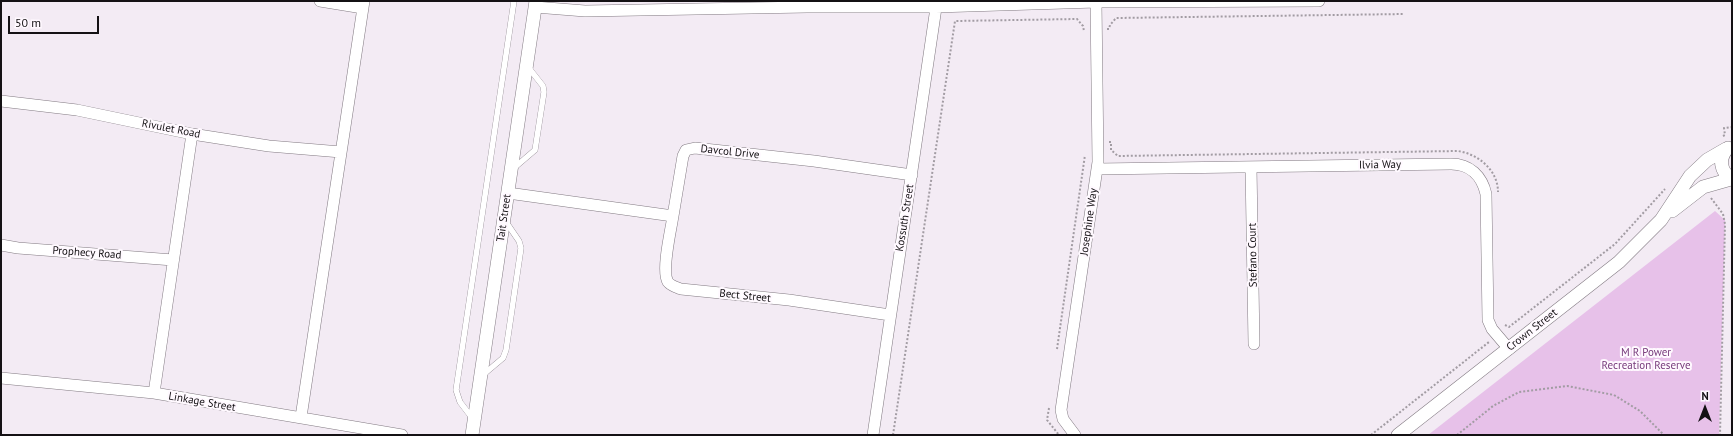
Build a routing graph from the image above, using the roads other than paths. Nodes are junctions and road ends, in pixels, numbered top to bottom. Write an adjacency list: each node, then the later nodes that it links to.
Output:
1 (320, 1): 6 (street)
2 (514, 1): 34 (lane)
3 (1301, 1): 4 (street); 5 (street)
4 (1319, 1)
5 (1096, 2): 9 (street); 17 (street, Josephine Way)
6 (363, 4): 15 (street)
7 (536, 4): 10 (street); 11 (street, Tait Street)
8 (807, 4): 9 (street); 10 (street)
9 (937, 4): 19 (street, Kossuth Street)
10 (684, 5)
11 (527, 65): 18 (street, Tait Street); 18 (lane)
12 (1, 101): 13 (street, Rivulet Road)
13 (192, 134): 15 (street, Rivulet Road); 26 (street)
14 (1728, 144): 20 (street); 24 (street, Crown Street)
15 (341, 152): 33 (street)
16 (1251, 166): 17 (street, Ilvia Way); 28 (street, Stefano Court); 29 (street, Ilvia Way)
17 (1097, 169): 38 (street, Josephine Way)
18 (511, 172): 21 (street, Tait Street)
19 (912, 175): 22 (street, Davcol Drive); 27 (street, Kossuth Street)
20 (1732, 179): 24 (street, Crown Street)
21 (508, 193): 22 (street); 23 (street, Tait Street)
22 (673, 216): 27 (street, Bect Street)
23 (504, 218): 30 (street, Tait Street); 30 (lane)
24 (1661, 220): 29 (street, Crown Street)
25 (1, 245): 26 (street, Prophecy Road)
26 (173, 260): 32 (street)
27 (890, 315): 37 (street, Kossuth Street)
28 (1254, 344)
29 (1509, 349): 39 (street, Crown Street)
30 (481, 377): 34 (street, Tait Street)
31 (1, 378): 32 (street, Linkage Street)
32 (154, 393): 33 (street, Linkage Street)
33 (301, 417): 35 (street, Linkage Street)
34 (474, 421): 36 (street, Tait Street)
35 (402, 435)
36 (472, 435)
37 (873, 435)
38 (1075, 435)
39 (1398, 435)

